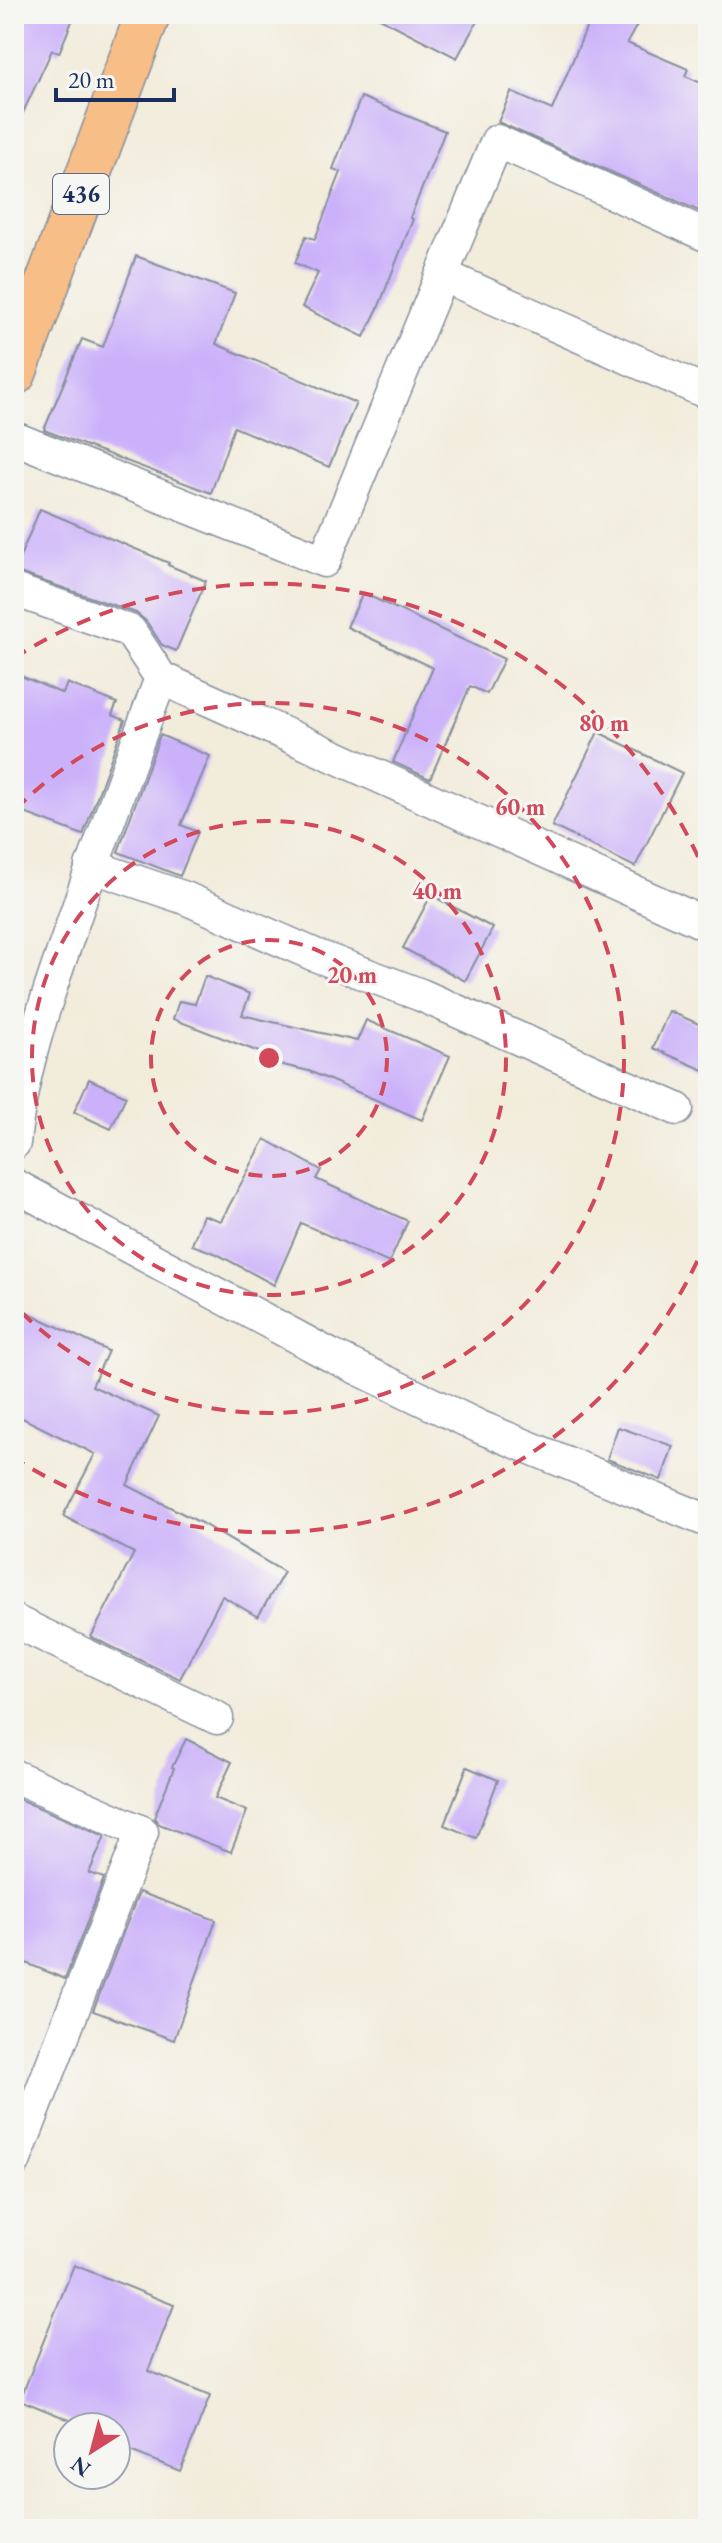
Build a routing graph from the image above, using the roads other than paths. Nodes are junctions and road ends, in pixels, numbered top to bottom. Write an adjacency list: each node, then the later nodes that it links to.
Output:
1 (148, 14): 4 (main road, 436)
2 (708, 236): 3 (street)
3 (442, 275): 6 (street); 7 (street)
4 (22, 328): 5 (main road, 436)
5 (14, 373)
6 (708, 393)
7 (14, 438)
8 (14, 590): 9 (street)
9 (161, 678): 10 (street); 11 (street)
10 (91, 866): 12 (street); 13 (street)
11 (708, 925)
12 (677, 1109)
13 (15, 1126)
14 (14, 1185): 15 (street)
15 (708, 1521)
16 (14, 1621): 17 (street)
17 (217, 1718)
18 (14, 1776): 19 (street)
19 (14, 2162)

